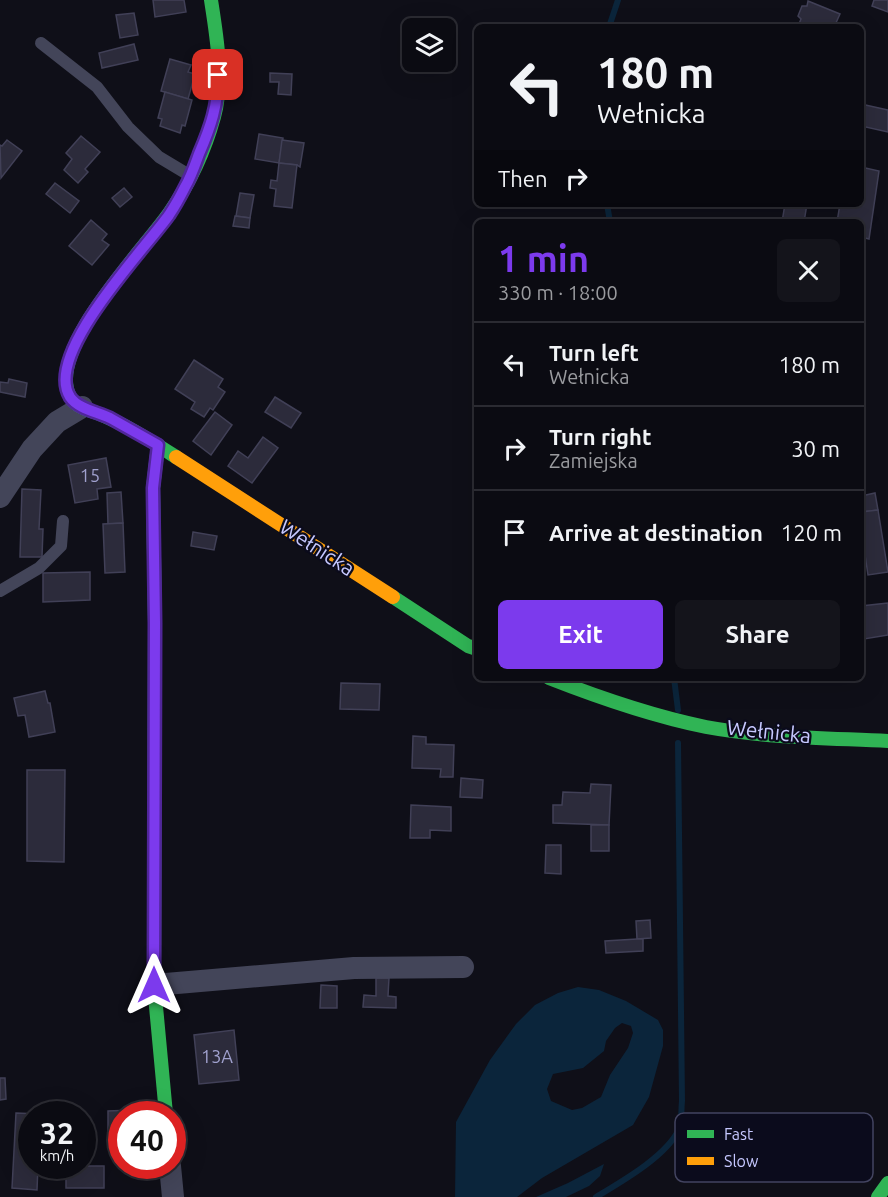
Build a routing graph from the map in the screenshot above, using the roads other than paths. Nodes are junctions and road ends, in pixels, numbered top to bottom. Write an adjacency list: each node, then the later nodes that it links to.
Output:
1 (211, 0): 3 (street)
2 (41, 43): 3 (lane)
3 (190, 176): 4 (street)
4 (82, 406): 5 (street, Wełnicka); 6 (street)
5 (158, 445): 9 (street, Wełnicka); 13 (street)
6 (0, 497)
7 (63, 521): 8 (lane)
8 (0, 591)
9 (474, 648)
10 (557, 681): 11 (street, Wełnicka)
11 (888, 741)
12 (463, 967): 13 (street)
13 (154, 985): 14 (street)
14 (165, 1101)
15 (171, 1179): 17 (street)
16 (888, 1183): 18 (street)
17 (173, 1197)
18 (878, 1197)

